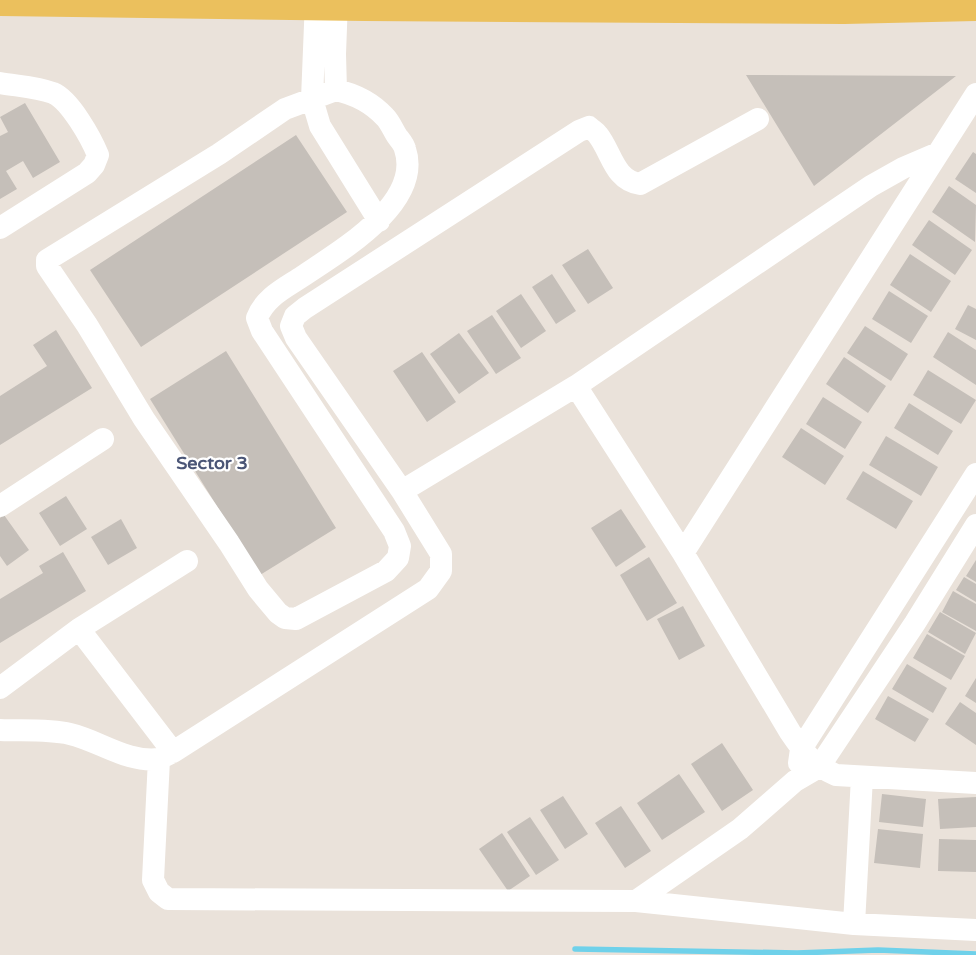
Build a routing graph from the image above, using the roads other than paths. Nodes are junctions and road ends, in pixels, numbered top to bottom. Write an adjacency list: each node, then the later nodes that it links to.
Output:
1 (0, 2): 2 (main road)
2 (327, 3): 3 (main road); 5 (street); 7 (street)
3 (976, 6)
4 (0, 83): 11 (street)
5 (336, 90): 7 (street); 10 (street)
6 (976, 94): 9 (street)
7 (312, 99): 10 (street); 10 (street)
8 (758, 119): 15 (street)
9 (938, 153): 12 (street); 18 (street)
10 (379, 221)
11 (0, 228)
12 (576, 386): 15 (street); 18 (street)
13 (103, 439): 16 (street)
14 (976, 474): 23 (street)
15 (402, 491): 24 (street)
16 (0, 506)
17 (976, 525): 25 (street)
18 (683, 553): 23 (street)
19 (187, 561): 20 (street)
20 (79, 630): 21 (street); 24 (street)
21 (0, 688)
22 (0, 730): 24 (street)
23 (802, 749): 25 (street); 27 (street)
24 (166, 755): 29 (street)
25 (819, 767): 26 (street); 27 (street)
26 (862, 777): 28 (street); 30 (street)
27 (794, 781): 29 (street)
28 (976, 783)
29 (636, 901): 30 (street)
30 (854, 924): 31 (street)
31 (976, 930)

